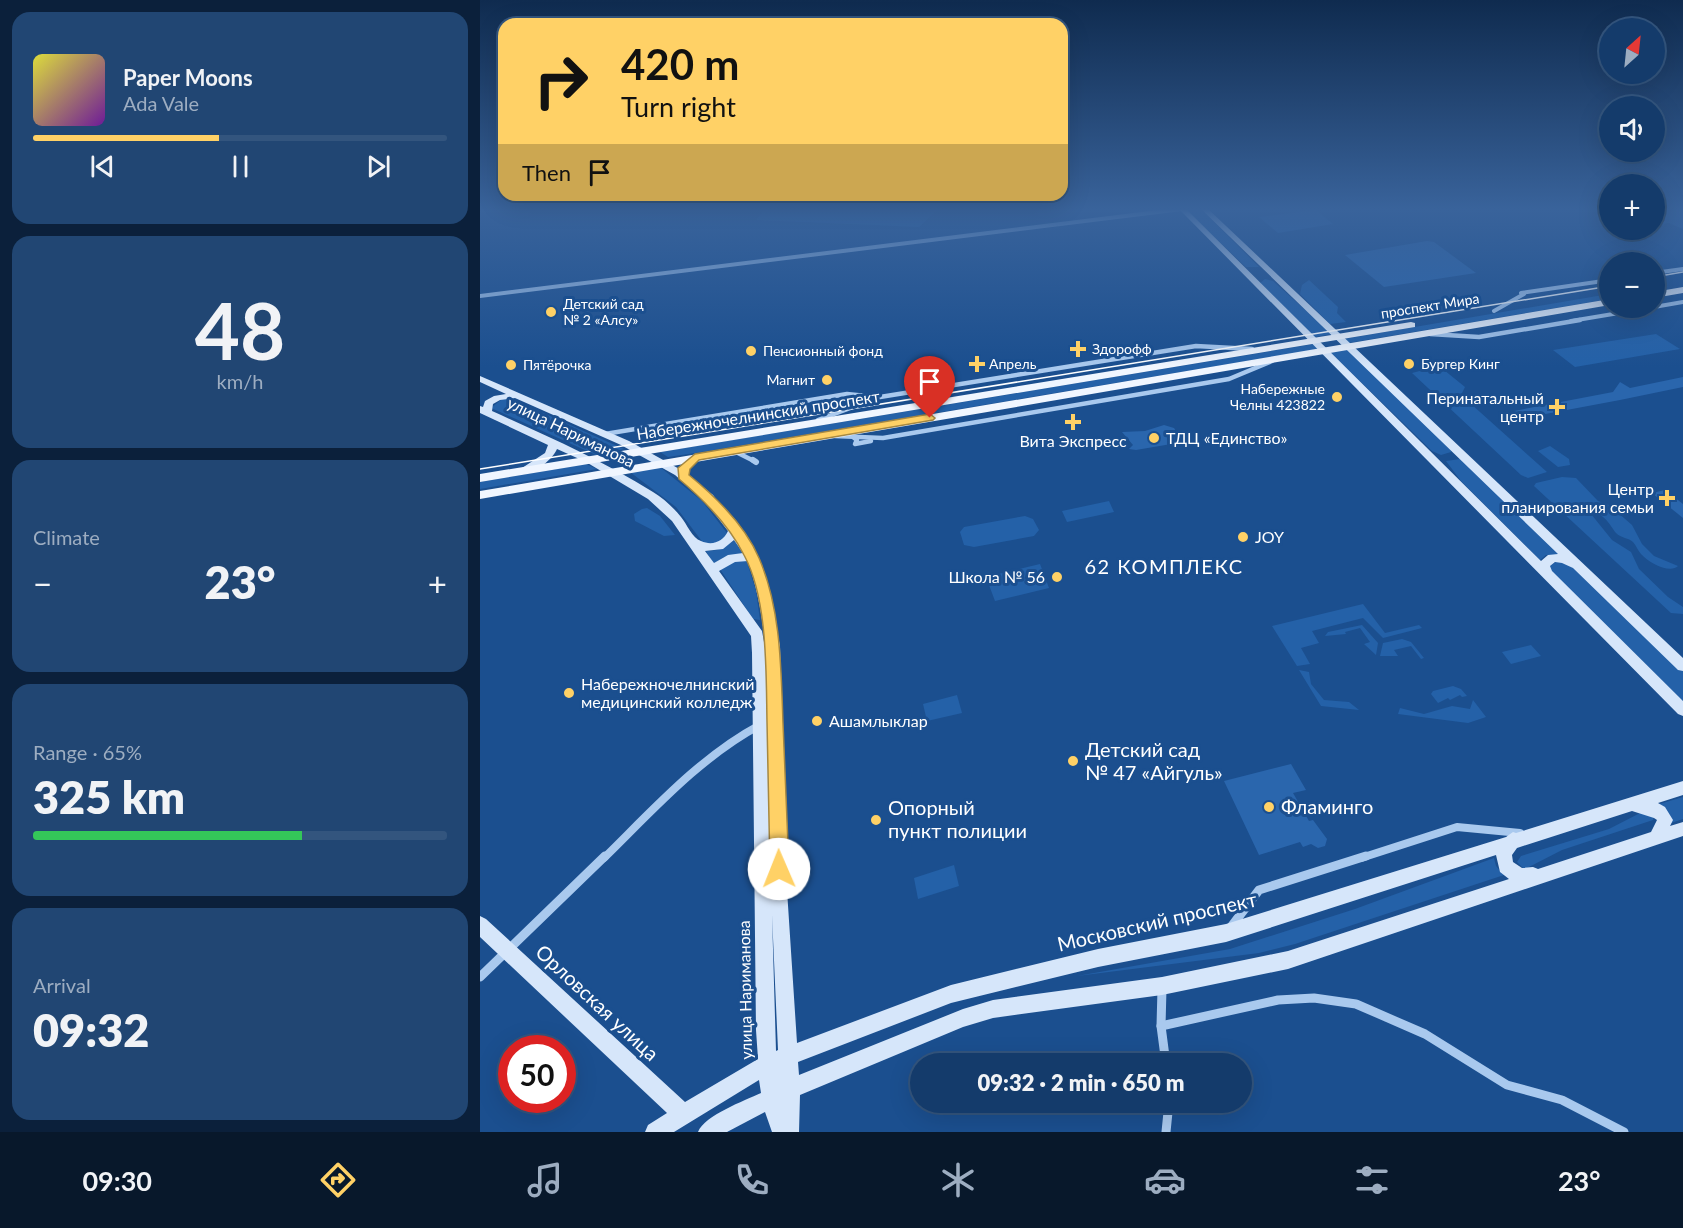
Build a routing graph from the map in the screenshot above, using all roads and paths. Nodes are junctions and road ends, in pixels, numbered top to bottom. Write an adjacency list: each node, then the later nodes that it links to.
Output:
1 (764, 261): 16 (street)
2 (1234, 261): 5 (main road)
3 (1259, 261): 4 (main road)
4 (1262, 264): 5 (main road); 12 (main road)
5 (1239, 266): 11 (main road)
6 (1683, 269): 7 (street)
7 (1665, 271)
8 (1683, 280): 10 (main road)
9 (1599, 282): 20 (street)
10 (1665, 283)
11 (1258, 285): 12 (main road); 22 (main road)
12 (1285, 287): 25 (main road)
13 (1683, 290): 14 (main road)
14 (1665, 293)
15 (1599, 294): 20 (main road, проспект Мира)
16 (480, 296)
17 (1683, 302): 19 (street)
18 (1599, 304): 23 (main road, проспект Мира)
19 (1665, 305)
20 (1494, 311): 25 (main road, проспект Мира)
21 (1599, 317): 23 (street)
22 (1303, 329): 24 (main road); 27 (main road)
23 (1421, 333): 26 (main road, проспект Мира)
24 (1314, 340): 25 (main road, Набережночелнинский проспект); 27 (main road, Набережночелнинский проспект)
25 (1331, 340): 28 (main road, проспект Мира); 30 (main road, Набережночелнинский проспект); 33 (main road)
26 (1370, 342): 28 (main road, проспект Мира); 32 (main road)
27 (1290, 344): 29 (main road, Набережночелнинский проспект)
28 (1349, 346): 32 (main road)
29 (1259, 350): 36 (street); 38 (main road, Набережночелнинский проспект)
30 (1300, 354): 31 (main road, Набережночелнинский проспект); 33 (main road)
31 (1279, 358): 40 (main road, Набережночелнинский проспект); 40 (street)
32 (1363, 359): 42 (main road)
33 (1337, 363): 43 (main road)
34 (480, 379): 35 (main road, улица Нариманова)
35 (516, 395): 37 (main road); 39 (main road, улица Нариманова)
36 (880, 397): 38 (street); 39 (street)
37 (483, 411): 41 (main road, улица Нариманова)
38 (809, 423): 44 (main road, Набережночелнинский проспект)
39 (604, 434): 44 (main road, улица Нариманова)
40 (825, 435): 45 (main road, Набережночелнинский проспект)
41 (554, 443): 47 (main road, улица Нариманова); 50 (main road)
42 (1457, 449): 43 (main road); 58 (main road)
43 (1426, 450): 60 (main road)
44 (641, 451): 47 (main road, Набережночелнинский проспект); 49 (main road, улица Нариманова)
45 (733, 451): 46 (main road, Набережночелнинский проспект); 48 (street)
46 (695, 458): 49 (main road, Набережночелнинский проспект); 52 (main road)
47 (590, 460): 50 (main road, Набережночелнинский проспект); 51 (main road, улица Нариманова)
48 (756, 462)
49 (664, 463): 51 (main road, Набережночелнинский проспект); 52 (main road, улица Нариманова)
50 (525, 470): 53 (main road, Набережночелнинский проспект)
51 (614, 472): 54 (main road, Набережночелнинский проспект); 56 (main road, улица Нариманова)
52 (683, 476): 55 (main road, улица Нариманова)
53 (480, 478)
54 (480, 495)
55 (734, 529): 56 (main road); 57 (main road, улица Нариманова)
56 (694, 543): 59 (main road, улица Нариманова)
57 (752, 556): 59 (main road); 78 (main road, улица Нариманова)
58 (1580, 567): 60 (main road); 61 (main road)
59 (711, 570): 63 (main road, улица Нариманова)
60 (1546, 572): 62 (main road)
61 (1683, 666)
62 (1683, 710)
63 (760, 725): 73 (street); 79 (main road, улица Нариманова)
64 (1683, 788): 65 (main road, Московский проспект)
65 (1629, 804): 67 (main road, Московский проспект); 68 (main road)
66 (1683, 829): 68 (main road)
67 (1535, 834): 69 (main road, Московский проспект); 72 (street)
68 (1657, 837): 70 (main road)
69 (1513, 840): 70 (main road); 72 (main road, Московский проспект)
70 (1550, 874): 75 (main road)
71 (480, 925): 73 (main road, Орловская улица)
72 (1226, 933): 78 (main road, Московский проспект)
73 (508, 951): 74 (street); 83 (main road, Орловская улица)
74 (480, 977)
75 (1162, 986): 76 (street); 80 (main road)
76 (1161, 1026): 77 (street); 89 (street)
77 (1165, 1053)
78 (787, 1057): 79 (main road, Московский проспект); 80 (main road, улица Нариманова)
79 (767, 1064): 81 (main road, улица Нариманова); 83 (main road, Московский проспект)
80 (790, 1089): 81 (main road); 87 (main road, улица Нариманова)
81 (771, 1099): 85 (main road); 86 (main road, улица Нариманова)
82 (1168, 1113): 88 (street)
83 (683, 1114): 84 (main road, Московский проспект)
84 (655, 1132)
85 (708, 1132)
86 (782, 1132)
87 (789, 1132)
88 (1166, 1132)
89 (1624, 1132)

